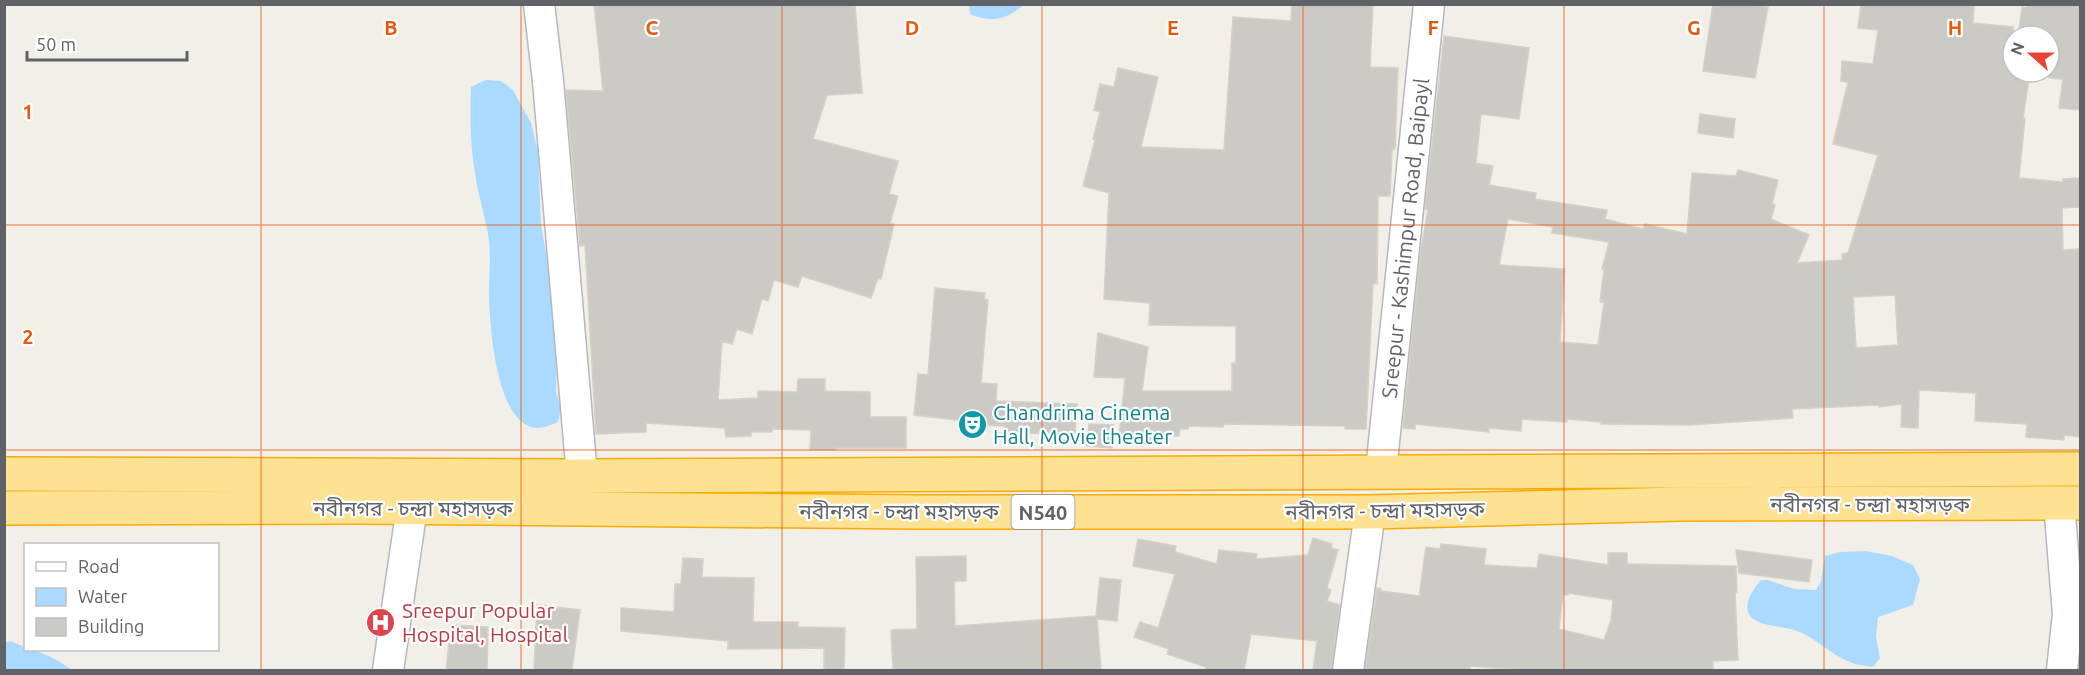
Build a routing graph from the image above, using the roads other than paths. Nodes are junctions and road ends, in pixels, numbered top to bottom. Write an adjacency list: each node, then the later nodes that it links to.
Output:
1 (538, 4): 6 (street)
2 (1429, 4): 4 (street, Sreepur - Kashimpur Road, Baipayl)
3 (2080, 469): 4 (highway, নবীনগর - চন্দ্রা মহাসড়ক / N540)
4 (1381, 471): 6 (highway, নবীনগর - চন্দ্রা মহাসড়ক / N540)
5 (4, 474): 6 (highway, নবীনগর - চন্দ্রা মহাসড়ক / N540)
6 (582, 476)
7 (2070, 503): 10 (highway, নবীনগর - চন্দ্রা মহাসড়ক / N540); 13 (street)
8 (412, 507): 9 (highway, নবীনগর - চন্দ্রা মহাসড়ক / N540); 10 (highway, নবীনগর - চন্দ্রা মহাসড়ক / N540); 11 (street)
9 (4, 508)
10 (1370, 512): 12 (street)
11 (388, 670)
12 (1347, 670)
13 (2062, 670)

